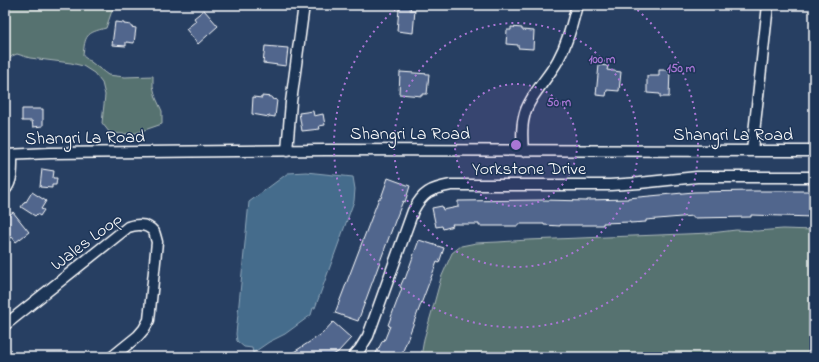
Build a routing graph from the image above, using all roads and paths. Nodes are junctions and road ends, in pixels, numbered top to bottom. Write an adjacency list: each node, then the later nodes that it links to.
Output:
1 (304, 5): 5 (street)
2 (577, 5): 6 (street)
3 (768, 5): 7 (street)
4 (814, 150): 7 (street, Shangri La Road)
5 (287, 151): 6 (street, Shangri La Road); 8 (street, Shangri La Road)
6 (522, 151): 7 (street, Shangri La Road)
7 (752, 151)
8 (8, 155): 10 (street)
9 (814, 177): 13 (street, Yorkstone Drive)
10 (5, 190)
11 (5, 325): 12 (street, Wales Loop)
12 (112, 357)
13 (354, 357)

